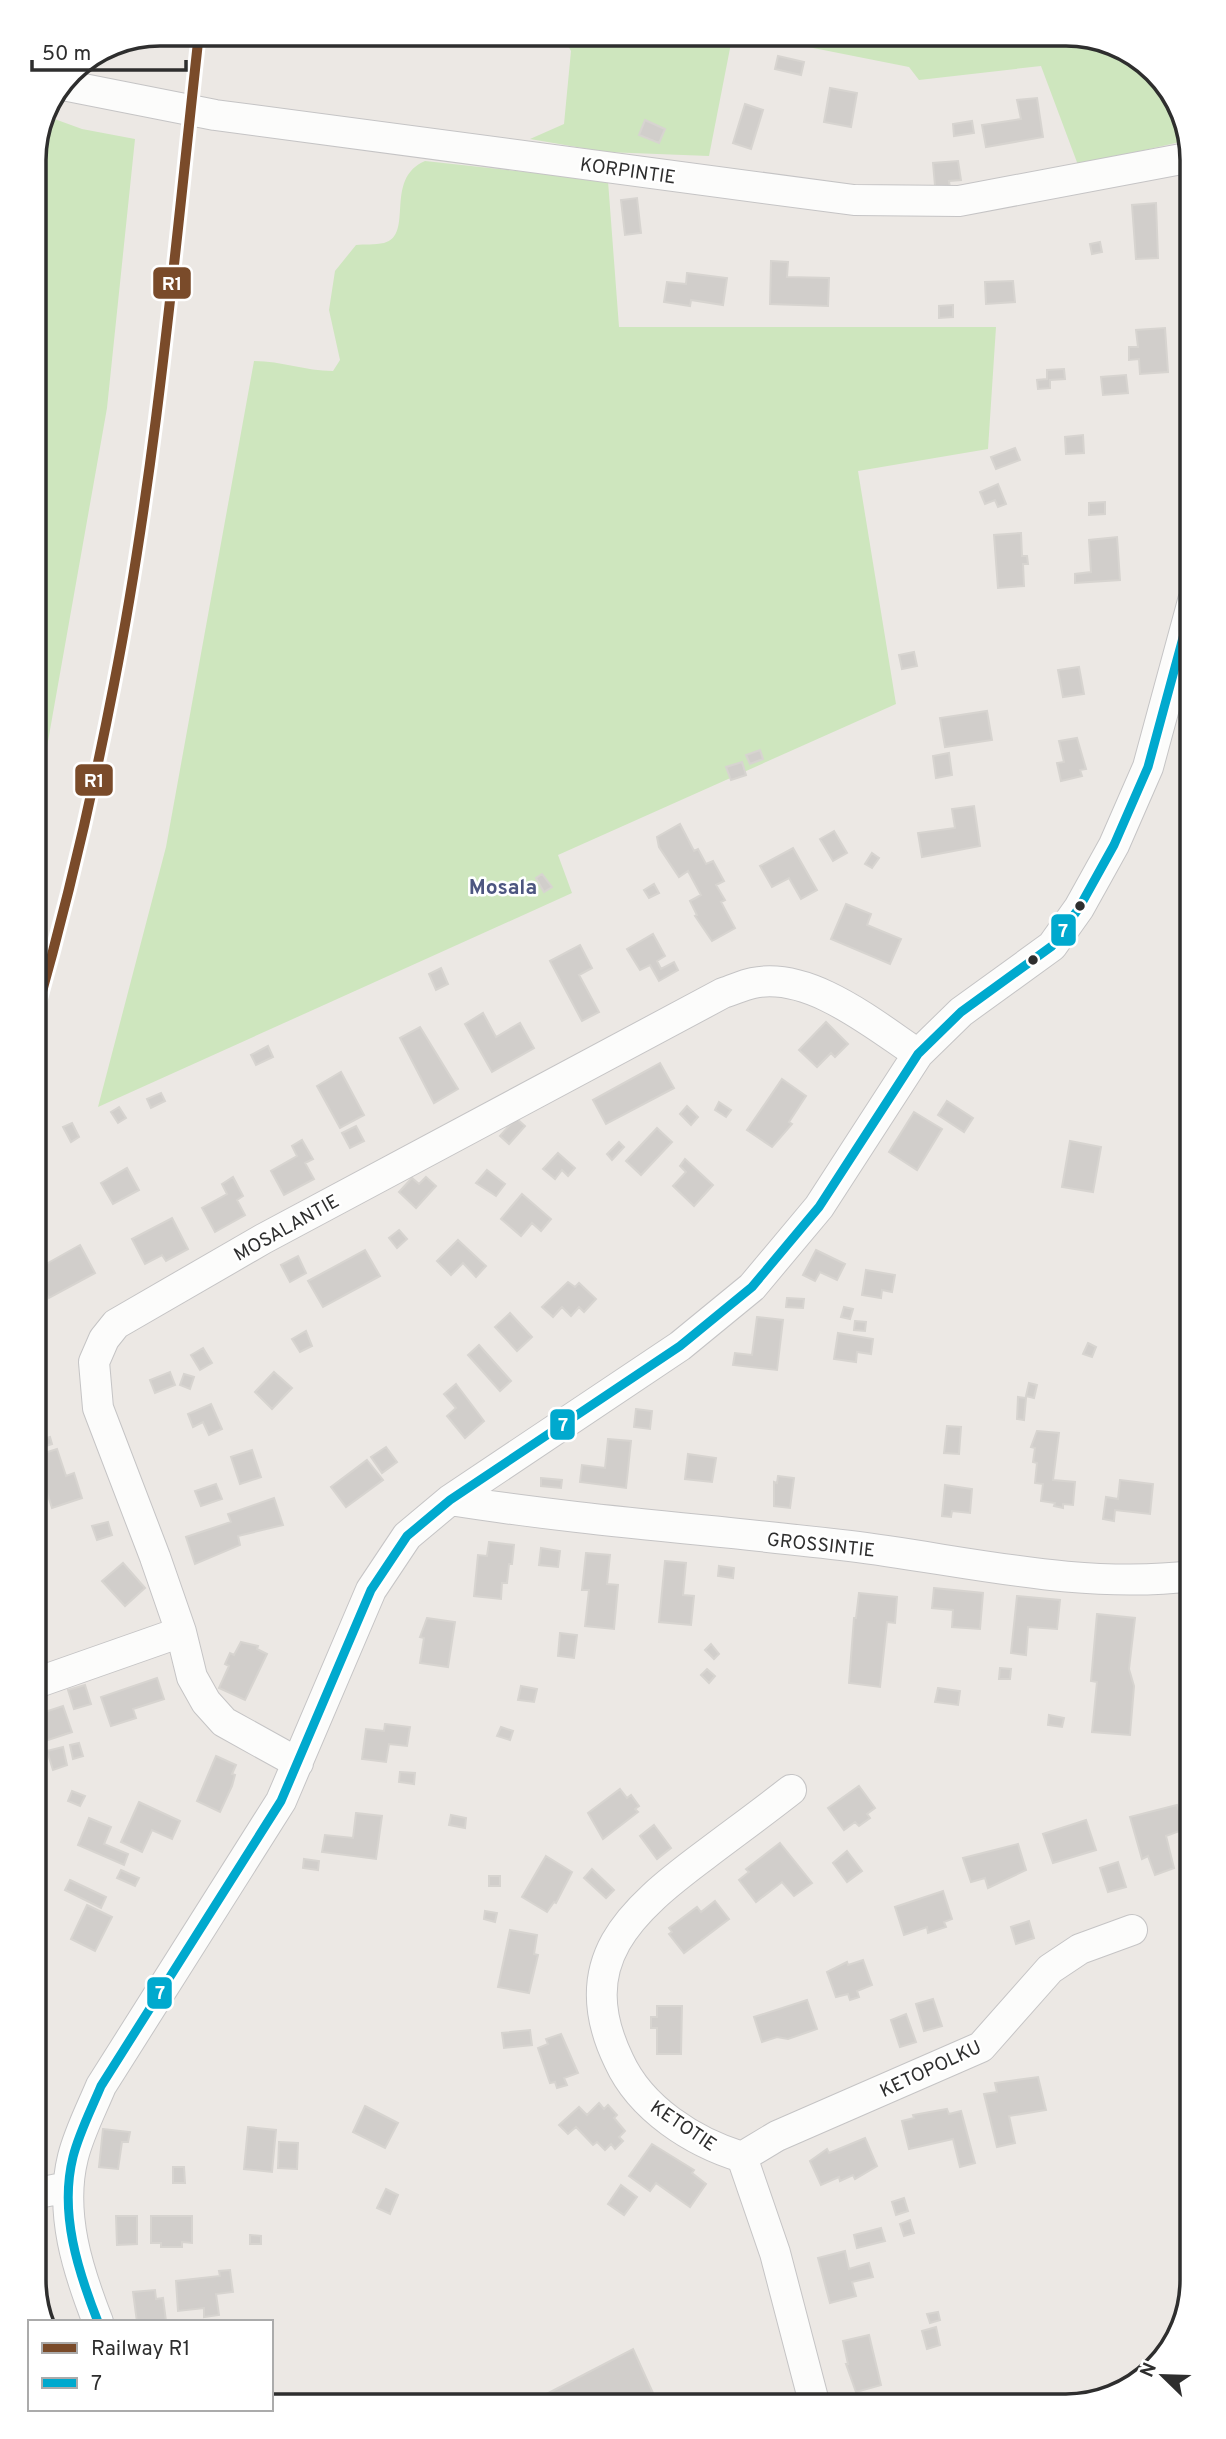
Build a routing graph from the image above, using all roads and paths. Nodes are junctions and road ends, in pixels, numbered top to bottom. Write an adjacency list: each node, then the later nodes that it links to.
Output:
1 (72, 87): 2 (street, KORPINTIE)
2 (1180, 159)
3 (1180, 649): 4 (street)
4 (918, 1054): 5 (street); 7 (street, MOSALANTIE)
5 (450, 1500): 6 (street, GROSSINTIE); 9 (street)
6 (1180, 1577)
7 (181, 1632): 8 (street); 9 (street, MOSALANTIE)
8 (46, 1679)
9 (298, 1763): 13 (street)
10 (791, 1790): 12 (street, KETOTIE)
11 (1132, 1930): 12 (street, KETOPOLKU)
12 (742, 2157): 16 (street, KETOTIE)
13 (68, 2187): 14 (street); 15 (street)
14 (46, 2191)
15 (97, 2320)
16 (812, 2394)

